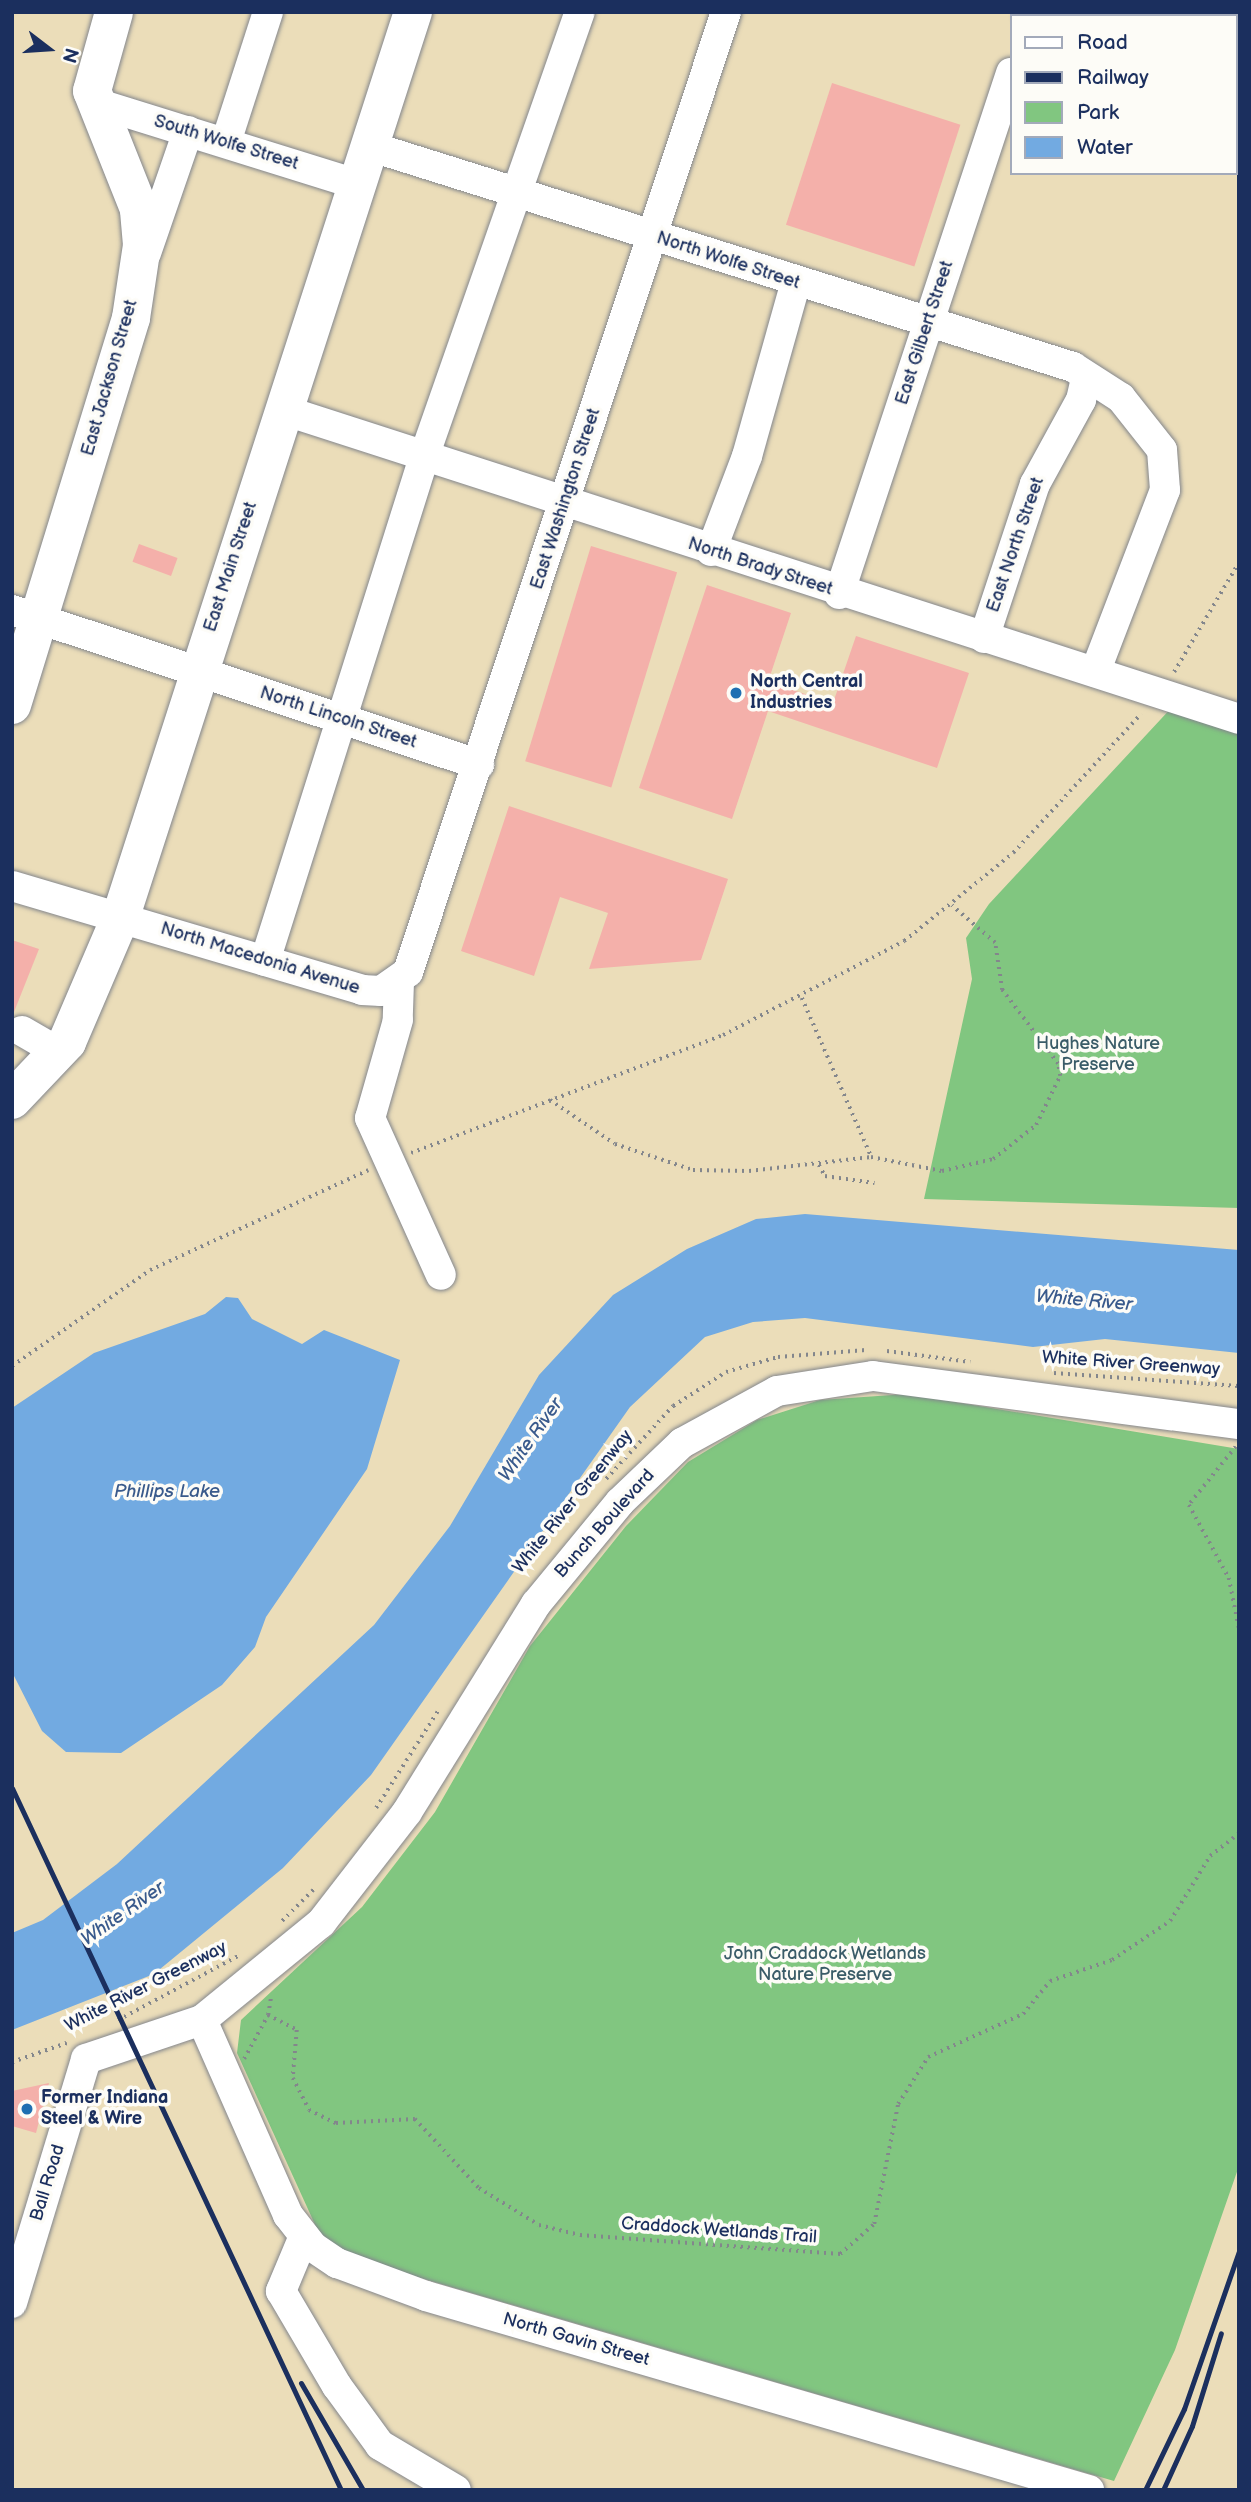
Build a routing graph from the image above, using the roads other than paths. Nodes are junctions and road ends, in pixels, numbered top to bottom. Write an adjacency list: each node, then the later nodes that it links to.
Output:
1 (114, 12): 7 (main road, East Jackson Street)
2 (268, 12): 9 (street)
3 (413, 12): 10 (main road, East Main Street)
4 (580, 12): 12 (street)
5 (726, 12): 13 (street, East Washington Street)
6 (1010, 76): 16 (street, East Gilbert Street)
7 (96, 103): 8 (street, South Wolfe Street); 14 (main road, East Jackson Street)
8 (188, 131): 9 (street, South Wolfe Street); 14 (street)
9 (226, 142): 11 (street, South Wolfe Street)
10 (369, 146): 11 (main road, East Main Street); 12 (street, North Wolfe Street)
11 (356, 184): 18 (main road, East Main Street)
12 (517, 190): 13 (street, North Wolfe Street); 19 (street)
13 (653, 237): 15 (street, North Wolfe Street); 20 (street, East Washington Street)
14 (137, 278): 23 (main road, East Jackson Street)
15 (796, 282): 16 (street, North Wolfe Street); 21 (street)
16 (928, 324): 17 (street, North Wolfe Street); 22 (street, East Gilbert Street)
17 (1086, 378): 24 (street, East North Street); 26 (street, North Wolfe Street)
18 (283, 410): 19 (street, North Brady Street); 25 (main road, East Main Street)
19 (426, 451): 20 (street, North Brady Street); 28 (street)
20 (565, 503): 21 (street, North Brady Street); 30 (street, East Washington Street)
21 (711, 551): 22 (street, North Brady Street)
22 (839, 594): 24 (street, North Brady Street)
23 (25, 615): 25 (street, North Lincoln Street); 27 (main road, East Jackson Street)
24 (984, 638): 26 (street, North Brady Street)
25 (197, 671): 28 (street, North Lincoln Street); 32 (main road, East Main Street)
26 (1095, 672): 29 (street, North Brady Street)
27 (12, 705)
28 (340, 719): 30 (street, North Lincoln Street); 33 (street)
29 (1239, 719)
30 (479, 764): 34 (street, East Washington Street)
31 (12, 886): 32 (street, North Macedonia Avenue)
32 (121, 915): 33 (street, North Macedonia Avenue); 36 (main road, East Main Street)
33 (265, 961): 34 (street, North Macedonia Avenue)
34 (399, 982): 38 (street)
35 (22, 1031): 36 (street)
36 (60, 1053): 37 (main road, East Main Street)
37 (12, 1100)
38 (440, 1275)
39 (1239, 1424): 40 (street, Bunch Boulevard)
40 (202, 2020): 41 (street, North Gavin Street); 42 (street, Ball Road)
41 (304, 2236): 43 (street); 44 (street, North Gavin Street)
42 (12, 2303)
43 (456, 2490)
44 (1088, 2490)

